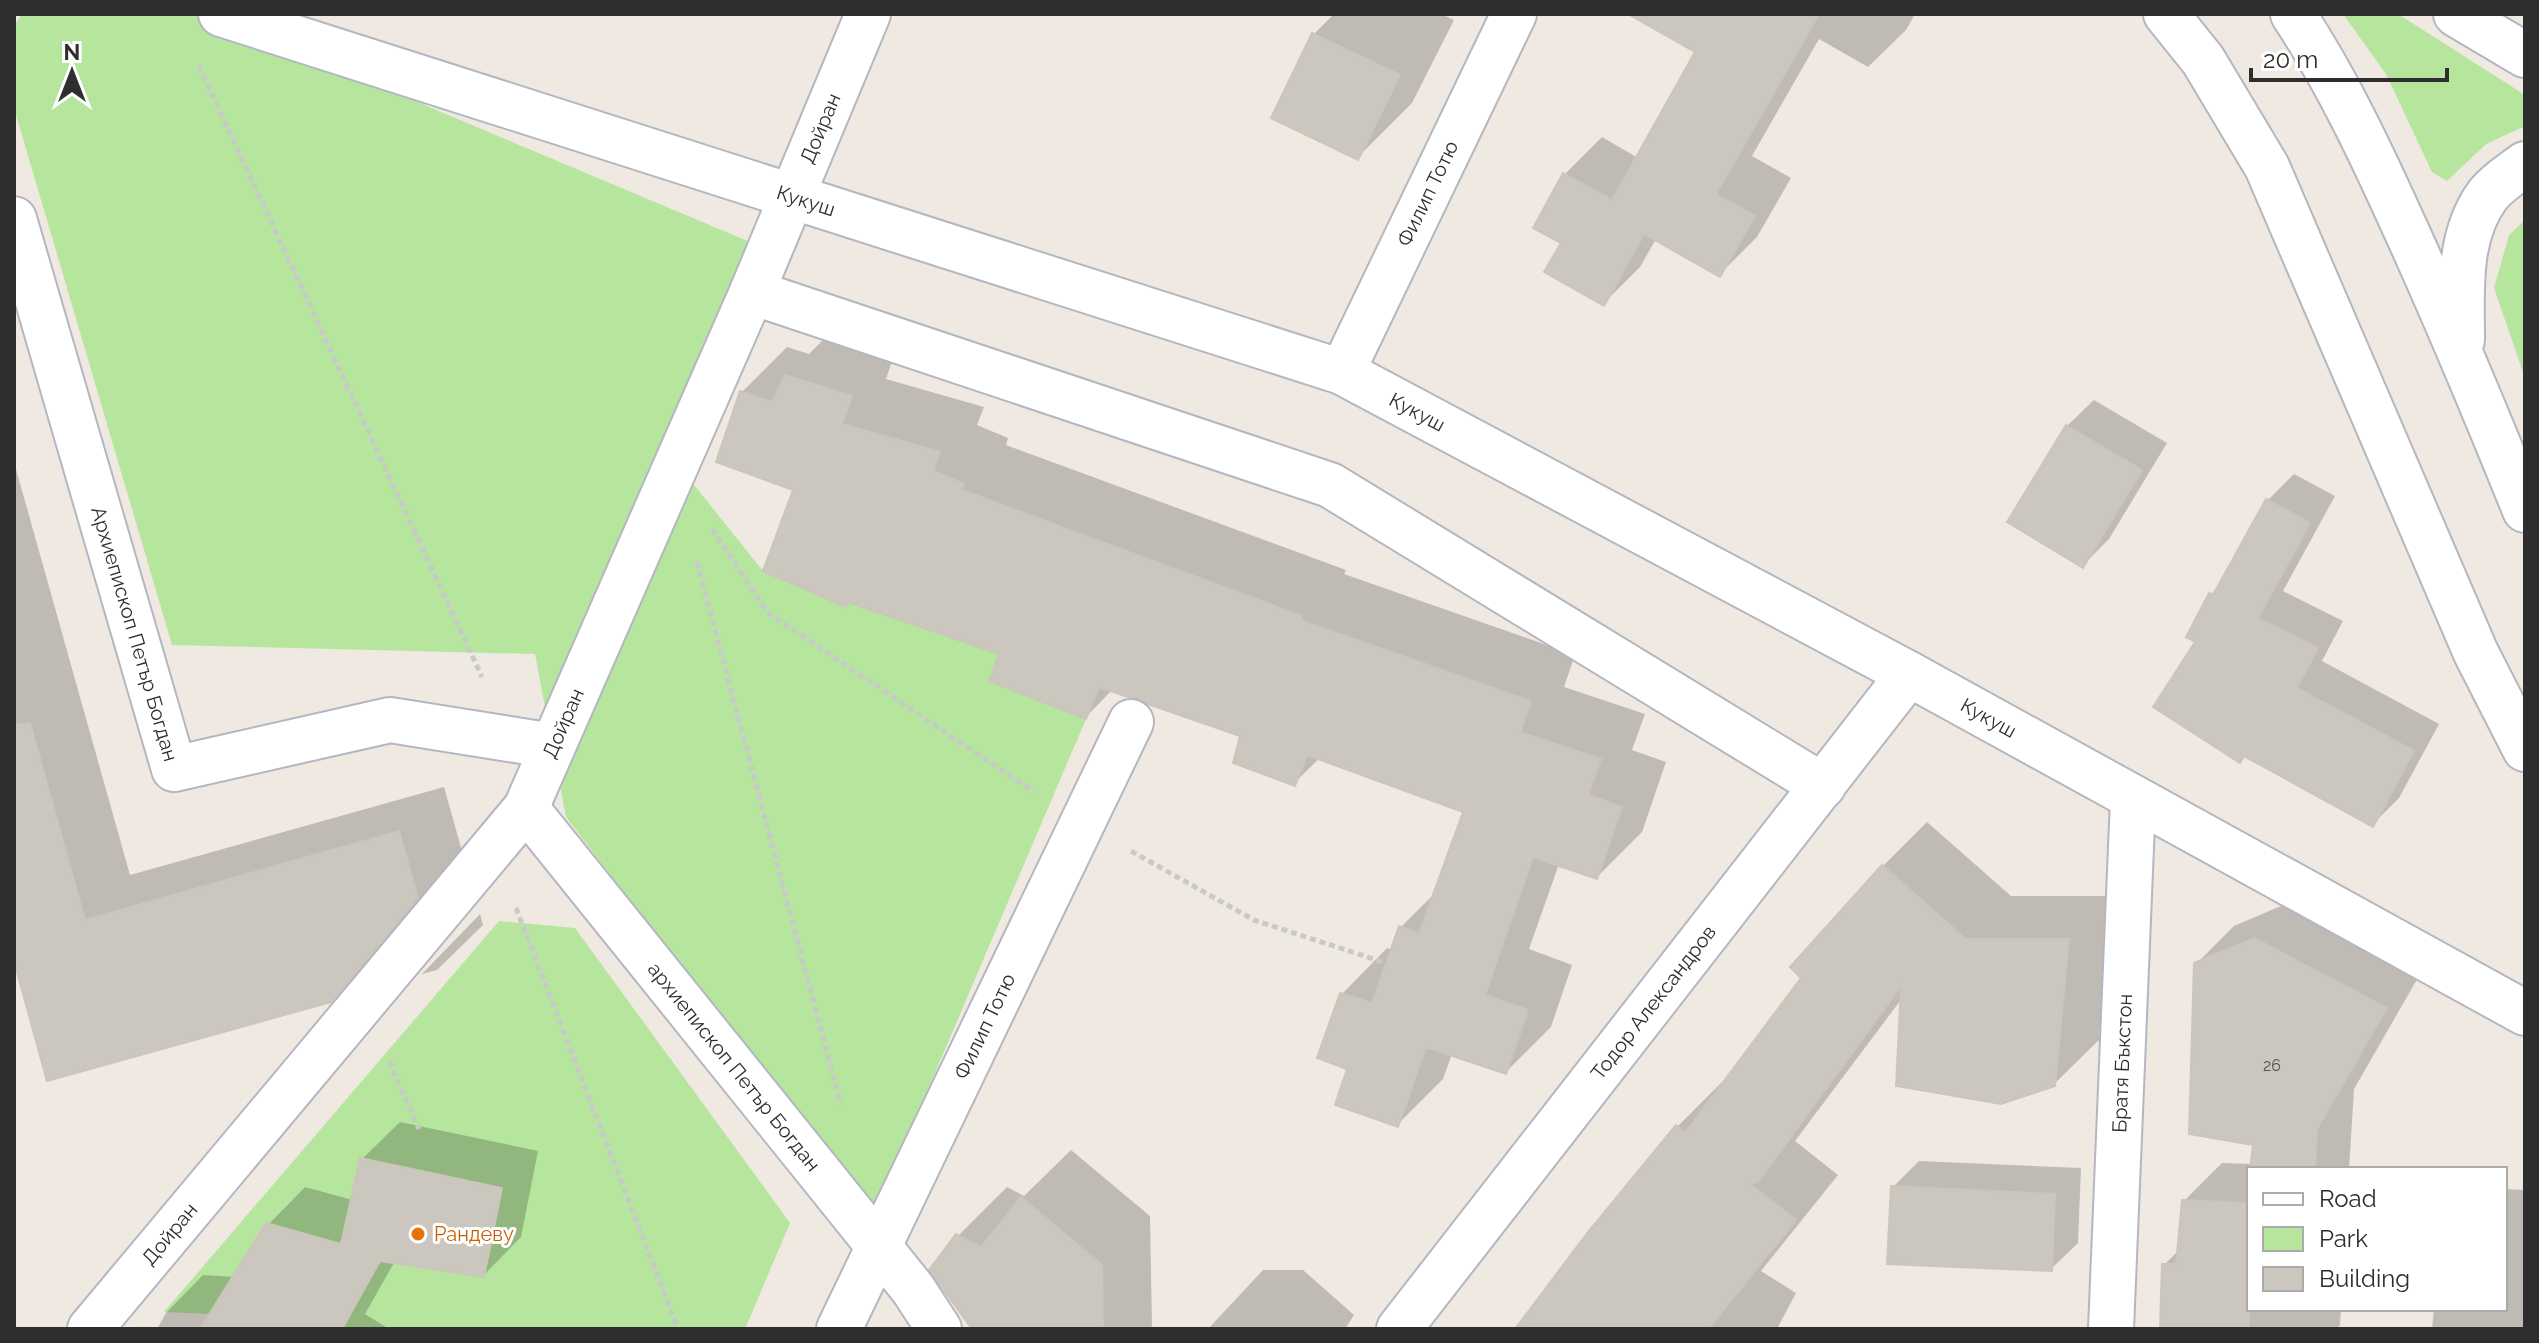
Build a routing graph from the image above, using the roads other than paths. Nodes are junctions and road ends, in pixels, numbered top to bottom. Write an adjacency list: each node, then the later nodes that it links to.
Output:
1 (221, 14): 9 (street, Кукуш)
2 (868, 14): 9 (street, Дойран)
3 (1514, 14): 13 (street, Филип Тотю)
4 (2166, 14): 18 (street)
5 (2293, 14): 12 (street)
6 (2456, 14): 7 (street)
7 (2525, 55)
8 (2525, 164): 12 (street)
9 (793, 195): 11 (street, Дойран); 13 (street, Кукуш)
10 (14, 219): 17 (street, Архиепископ Петър Богдан)
11 (752, 292): 17 (street, Дойран); 19 (street)
12 (2462, 354): 14 (street)
13 (1342, 372): 15 (street, Кукуш)
14 (2525, 510)
15 (1909, 674): 19 (street, Тодор Александров); 20 (street, Кукуш)
16 (1131, 722): 23 (street, Филип Тотю)
17 (553, 746): 21 (street, Дойран)
18 (2525, 749)
19 (1823, 786): 27 (street, Тодор Александров)
20 (2133, 799): 22 (street, Кукуш); 28 (street, Братя Бъкстон)
21 (526, 808): 23 (street, архиепископ Петър Богдан); 24 (street, Дойран)
22 (2525, 1013)
23 (878, 1245): 25 (street, Филип Тотю); 26 (street, архиепископ Петър Богдан)
24 (90, 1329)
25 (839, 1329)
26 (939, 1329)
27 (1399, 1329)
28 (2111, 1329)

